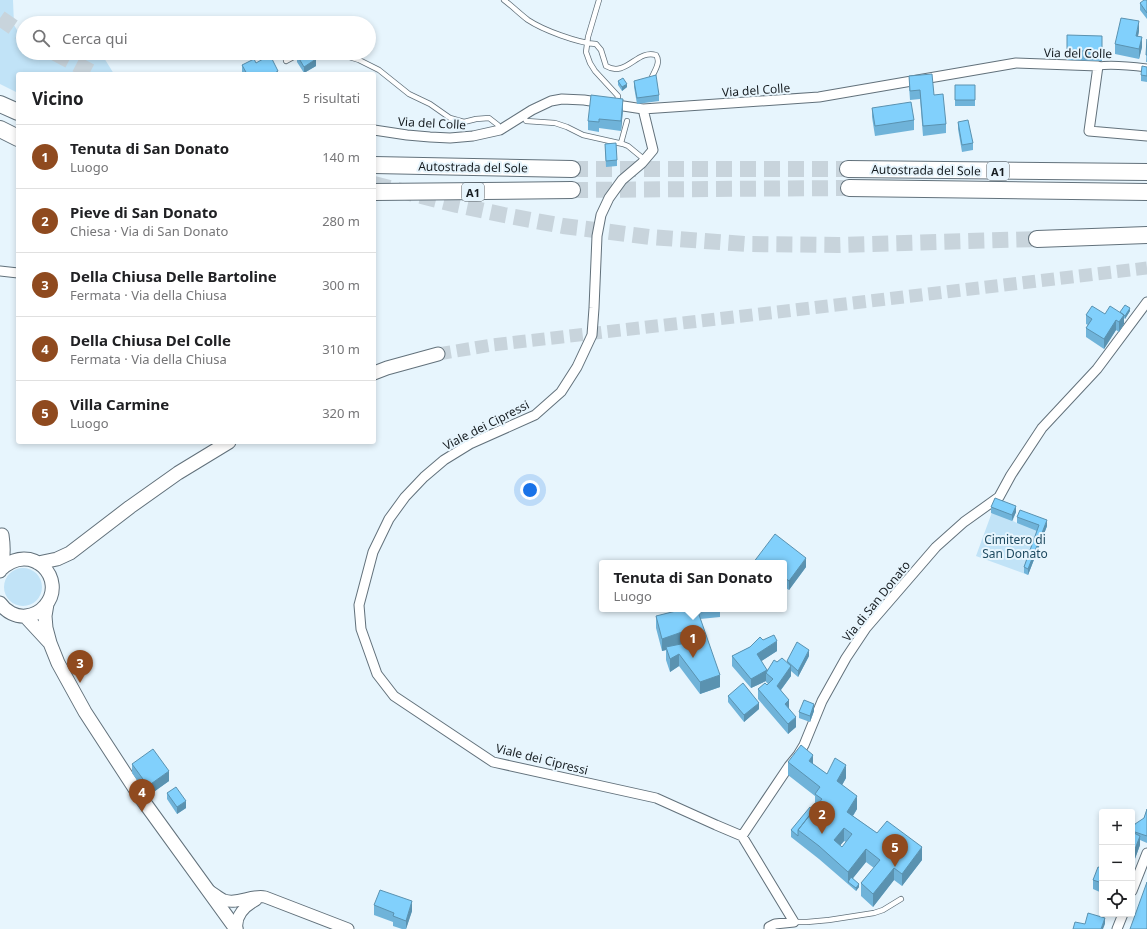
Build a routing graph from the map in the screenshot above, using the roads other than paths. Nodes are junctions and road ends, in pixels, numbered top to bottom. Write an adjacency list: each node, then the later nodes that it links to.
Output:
1 (504, 0): 3 (lane)
2 (599, 0): 3 (lane)
3 (586, 43): 7 (lane); 9 (lane)
4 (359, 60): 16 (lane)
5 (1098, 66): 6 (street, Via del Colle); 10 (street, Via del Colle); 17 (street)
6 (1147, 68)
7 (652, 77)
8 (0, 104): 11 (highway)
9 (617, 105): 10 (street, Via del Colle); 12 (street, Via del Colle)
10 (642, 110): 20 (street, Viale dei Cipressi)
11 (16, 111)
12 (524, 116): 16 (street, Via del Colle); 19 (lane)
13 (627, 121): 19 (lane)
14 (0, 129): 18 (highway)
15 (376, 130): 16 (street, Via del Colle)
16 (500, 130)
17 (1147, 136)
18 (16, 137)
19 (620, 143): 20 (lane)
20 (645, 160): 47 (street, Viale dei Cipressi)
21 (376, 165): 22 (highway, Autostrada del Sole / A1)
22 (572, 169)
23 (848, 169): 24 (highway, Autostrada del Sole / A1)
24 (1147, 172)
25 (849, 188): 28 (highway, Autostrada del Sole / A1)
26 (572, 190): 27 (highway, Autostrada del Sole / A1)
27 (376, 192)
28 (1147, 192)
29 (1147, 235): 30 (highway)
30 (1037, 239)
31 (0, 271): 32 (street)
32 (16, 273)
33 (1147, 302): 47 (street, Via di San Donato)
34 (438, 354): 35 (main road)
35 (376, 372)
36 (226, 444): 38 (main road)
37 (1, 533): 39 (main road); 41 (main road)
38 (70, 553): 40 (main road); 42 (main road)
39 (21, 559): 40 (main road); 41 (main road)
40 (38, 562): 42 (main road)
41 (0, 571)
42 (52, 586): 44 (main road)
43 (0, 604): 45 (main road)
44 (47, 604): 45 (main road); 46 (main road)
45 (25, 616): 46 (main road)
46 (50, 644): 50 (main road)
47 (742, 836): 54 (street)
48 (1147, 853): 49 (street)
49 (1135, 883)
50 (208, 889): 52 (street); 55 (main road)
51 (901, 898): 54 (lane)
52 (270, 899): 55 (street); 56 (street)
53 (1122, 917): 58 (street)
54 (794, 922): 57 (street)
55 (236, 929)
56 (348, 929)
57 (768, 929)
58 (1117, 929)

